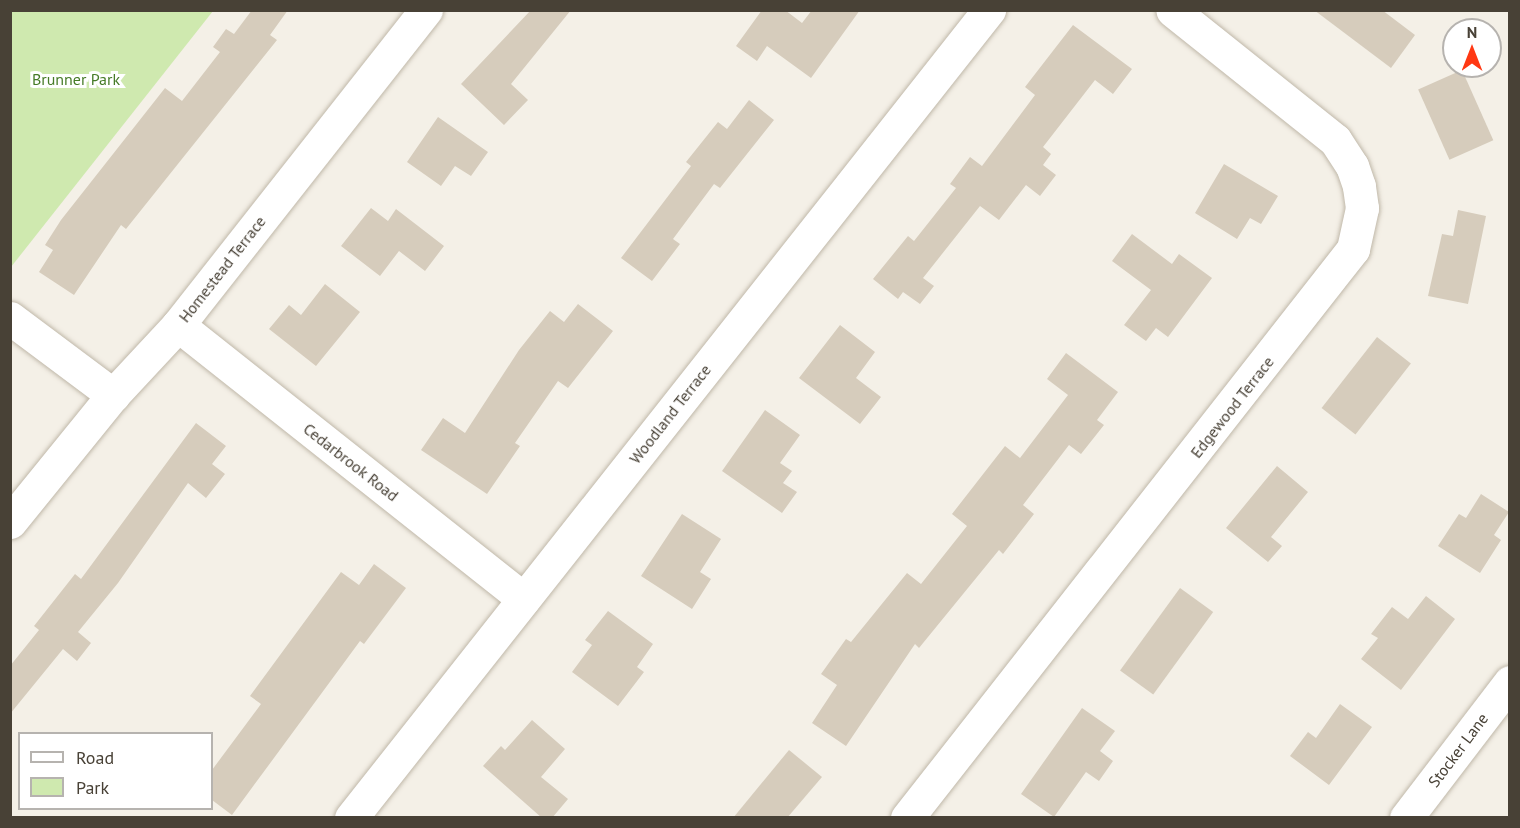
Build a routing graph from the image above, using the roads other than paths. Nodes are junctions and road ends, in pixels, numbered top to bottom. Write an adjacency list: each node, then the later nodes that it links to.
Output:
1 (426, 10): 5 (street, Homestead Terrace)
2 (989, 10): 8 (street, Woodland Terrace)
3 (1172, 10): 11 (street, Edgewood Terrace)
4 (10, 318): 6 (street)
5 (178, 325): 6 (street, Homestead Terrace); 8 (street, Cedarbrook Road)
6 (113, 395): 7 (street, Homestead Terrace)
7 (10, 522)
8 (524, 599): 10 (street, Woodland Terrace)
9 (1509, 682): 12 (street, Stocker Lane)
10 (351, 818)
11 (907, 818)
12 (1406, 818)

